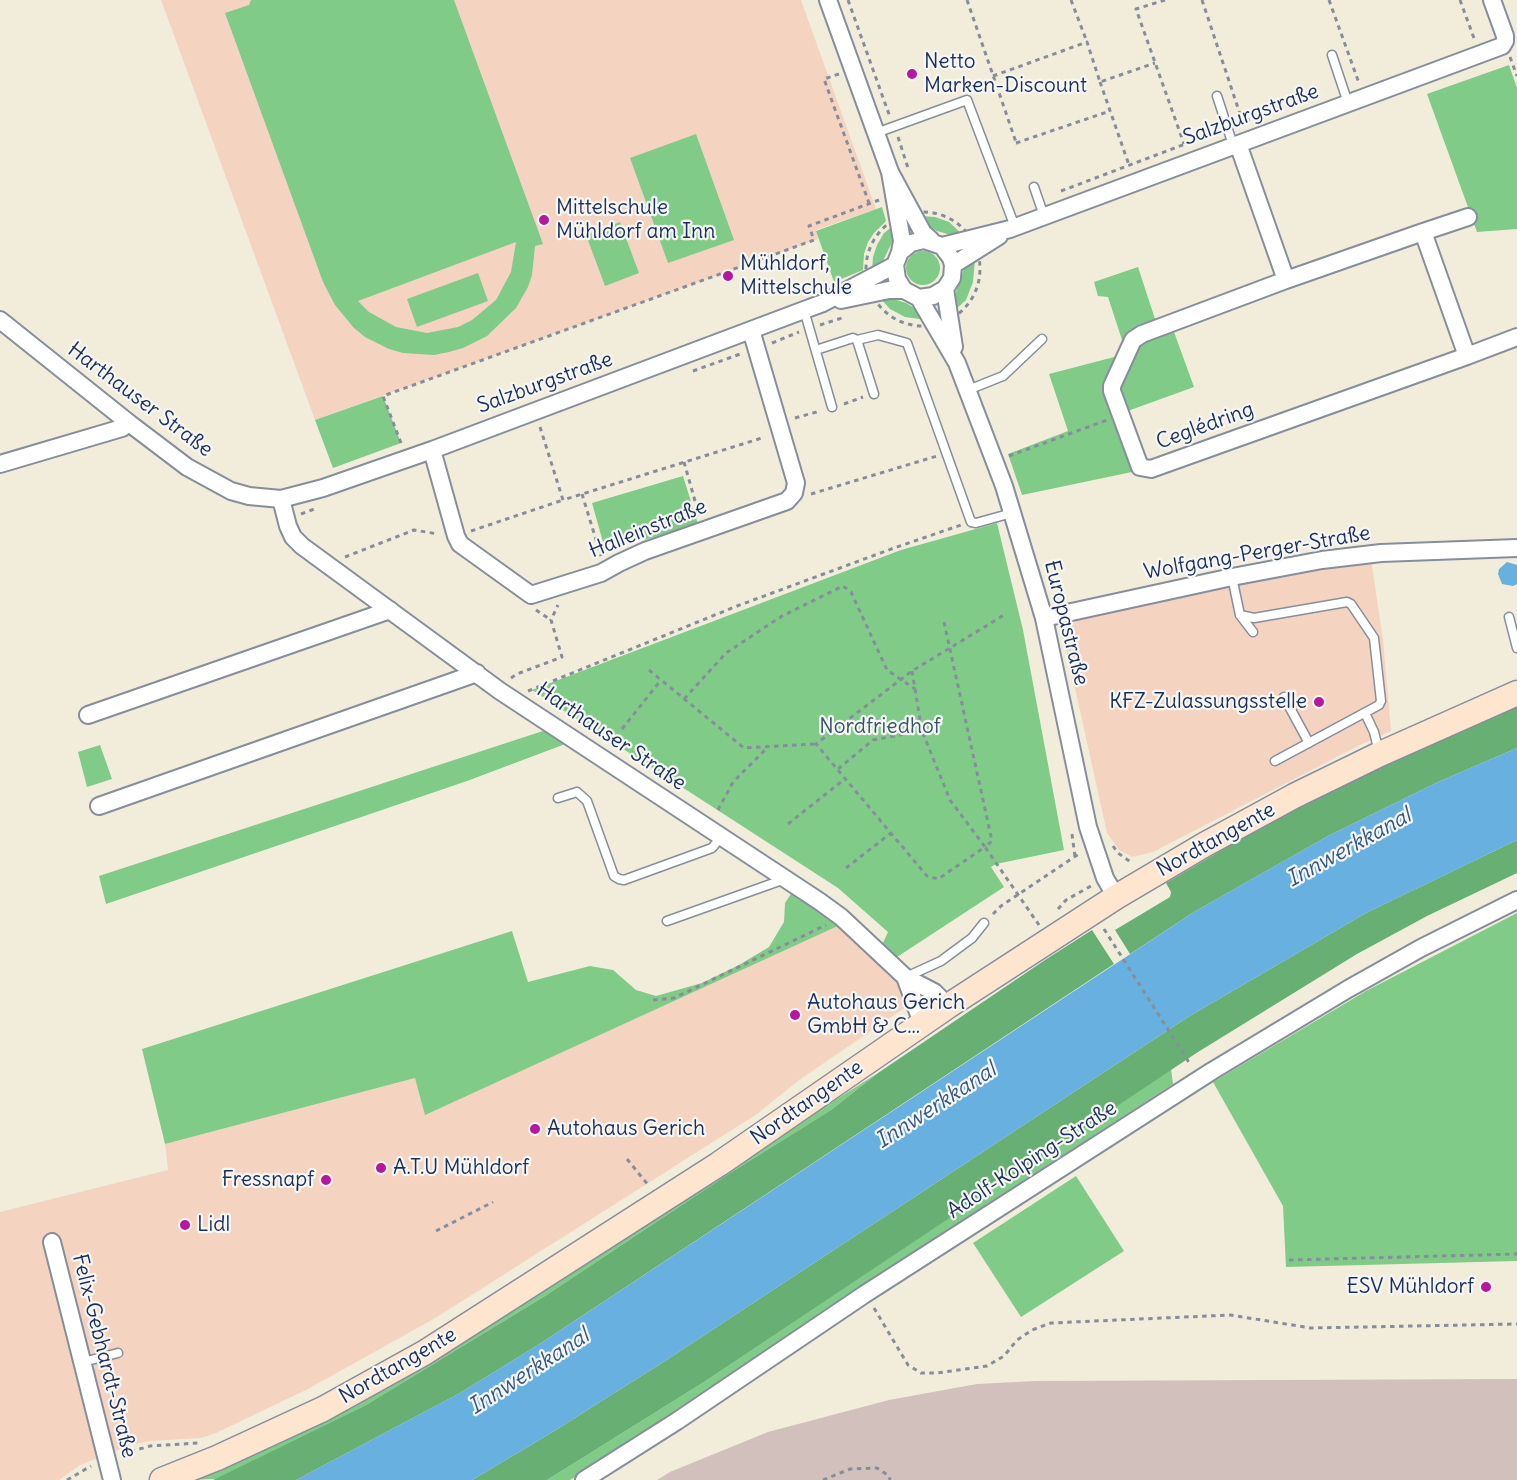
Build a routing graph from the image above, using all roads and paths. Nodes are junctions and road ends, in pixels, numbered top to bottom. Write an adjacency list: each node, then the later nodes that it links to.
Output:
1 (828, 0): 22 (street)
2 (848, 0): 21 (path)
3 (968, 0): 16 (path)
4 (1071, 0): 11 (path)
5 (1165, 0): 14 (path)
6 (1202, 0): 23 (path)
7 (1329, 0): 19 (path)
8 (1460, 0): 13 (path)
9 (1492, 0): 10 (street)
10 (1511, 41): 13 (street, Salzburgstraße)
11 (1087, 42): 16 (path); 17 (path)
12 (1332, 54): 19 (lane)
13 (1480, 54): 19 (street, Salzburgstraße)
14 (1155, 63): 17 (path); 24 (path)
15 (839, 74): 29 (path)
16 (993, 76): 20 (path)
17 (1100, 82): 20 (path)
18 (1217, 96): 23 (lane)
19 (1356, 100): 23 (street, Salzburgstraße)
20 (1110, 111): 25 (path)
21 (894, 126): 22 (lane); 26 (path); 33 (lane)
22 (876, 133): 30 (street)
23 (1240, 143): 31 (street, Salzburgstraße); 39 (street)
24 (1184, 144)
25 (1129, 165)
26 (909, 169)
27 (1034, 187): 31 (lane)
28 (883, 198): 29 (path)
29 (869, 203): 59 (path)
30 (904, 216): 35 (street); 36 (path); 37 (street); 40 (path)
31 (1044, 216): 33 (street, Salzburgstraße)
32 (1468, 217): 34 (street, Ceglédring)
33 (1012, 228): 36 (street, Salzburgstraße)
34 (1424, 232): 39 (street, Ceglédring); 51 (street)
35 (937, 243): 36 (street, Salzburgstraße); 37 (street); 38 (street)
36 (974, 244): 38 (street, Salzburgstraße); 45 (path)
37 (898, 259): 40 (street, Salzburgstraße); 42 (street)
38 (953, 265): 41 (street)
39 (1286, 280): 55 (street, Ceglédring)
40 (869, 286): 42 (street, Salzburgstraße); 43 (street, Salzburgstraße); 45 (path)
41 (945, 289): 42 (street); 45 (street, Europastraße)
42 (912, 294): 45 (street, Europastraße)
43 (804, 310): 46 (street, Salzburgstraße); 50 (lane)
44 (0, 320): 56 (street, Harthauser Straße)
45 (942, 322): 52 (street, Europastraße)
46 (751, 330): 58 (street); 60 (street, Salzburgstraße)
47 (1517, 337): 51 (street, Ceglédring)
48 (1042, 339): 52 (lane)
49 (857, 340): 50 (lane); 53 (lane); 61 (lane)
50 (816, 350): 54 (lane)
51 (1467, 356): 55 (street, Ceglédring)
52 (968, 390): 62 (street, Europastraße)
53 (874, 394): 54 (path)
54 (832, 407): 58 (path)
55 (1120, 415): 62 (path)
56 (129, 423): 64 (street); 67 (street, Harthauser Straße)
57 (540, 427): 68 (path)
58 (780, 427): 63 (path); 65 (street)
59 (401, 443)
60 (432, 450): 67 (street, Salzburgstraße); 72 (street)
61 (946, 454): 65 (path); 70 (lane)
62 (994, 461): 69 (street, Europastraße)
63 (684, 462): 66 (path); 71 (path)
64 (0, 464)
65 (794, 493): 71 (street, Halleinstraße)
66 (582, 494): 68 (path); 75 (path)
67 (281, 499): 74 (street, Harthauser Straße)
68 (563, 500): 72 (path)
69 (1012, 513): 70 (lane); 82 (street, Europastraße)
70 (972, 522): 93 (path)
71 (703, 531): 75 (street, Halleinstraße)
72 (456, 536): 74 (path); 77 (street, Halleinstraße)
73 (1517, 548): 76 (street, Wolfgang-Perger-Straße)
74 (326, 564): 78 (street, Harthauser Straße)
75 (606, 571): 77 (street, Halleinstraße)
76 (1232, 577): 80 (lane); 82 (street, Wolfgang-Perger-Straße)
77 (567, 585): 93 (path)
78 (390, 610): 89 (street, Harthauser Straße); 98 (street)
79 (1004, 615): 85 (path)
80 (1240, 615): 84 (lane); 97 (lane)
81 (1509, 617): 86 (lane)
82 (1044, 618): 114 (street, Europastraße)
83 (944, 622): 85 (path)
84 (1253, 632)
85 (951, 648): 88 (path); 115 (path)
86 (1517, 648)
87 (649, 670): 91 (path)
88 (912, 671): 90 (path); 92 (path)
89 (477, 673): 93 (street, Harthauser Straße); 109 (street)
90 (901, 679): 92 (path); 96 (path); 102 (path)
91 (661, 680): 96 (path); 99 (path)
92 (915, 689): 100 (path)
93 (508, 690): 113 (street, Harthauser Straße)
94 (1517, 693): 104 (main road, Nordtangente)
95 (1284, 697): 101 (lane)
96 (684, 699): 103 (path)
97 (1365, 713): 101 (lane); 104 (lane)
98 (88, 715)
99 (622, 729)
100 (922, 731): 106 (path); 115 (path)
101 (1309, 743): 105 (lane)
102 (816, 744): 103 (path); 106 (path)
103 (768, 747): 110 (path)
104 (1380, 754): 118 (main road, Nordtangente)
105 (1275, 761)
106 (838, 769): 107 (path)
107 (846, 778): 111 (path); 112 (path)
108 (558, 798): 113 (lane)
109 (99, 806)
110 (718, 810)
111 (789, 824)
112 (891, 833): 115 (path); 116 (path)
113 (722, 836): 117 (street, Harthauser Straße)
114 (1093, 842): 118 (street, Europastraße); 119 (path)
115 (985, 847): 119 (path)
116 (846, 868)
117 (787, 878): 122 (street, Harthauser Straße); 123 (lane)
118 (1111, 888): 121 (path); 129 (main road, Nordtangente)
119 (1018, 896): 124 (path); 125 (path)
120 (1517, 900): 139 (street, Adolf-Kolping-Straße)
121 (1052, 915)
122 (841, 917): 127 (street, Harthauser Straße); 128 (path)
123 (667, 921)
124 (1046, 922)
125 (984, 923): 127 (lane)
126 (1111, 941): 131 (path)
127 (905, 977): 129 (street, Harthauser Straße); 130 (street, Harthauser Straße)
128 (653, 1000)
129 (948, 1006): 130 (main road, Nordtangente)
130 (922, 1023): 147 (main road, Nordtangente)
131 (1183, 1051)
132 (627, 1159): 133 (path)
133 (650, 1188)
134 (493, 1202): 135 (path)
135 (436, 1231)
136 (52, 1242): 142 (street, Felix-Gebhardt-Straße)
137 (1517, 1254): 138 (path)
138 (1289, 1260)
139 (866, 1293): 140 (path); 148 (street, Adolf-Kolping-Straße)
140 (1517, 1324)
141 (117, 1353): 142 (lane)
142 (83, 1362): 144 (street, Felix-Gebhardt-Straße)
143 (202, 1443): 144 (path)
144 (106, 1460): 145 (path); 146 (street, Felix-Gebhardt-Straße)
145 (67, 1480)
146 (112, 1480)
147 (162, 1480)
148 (584, 1480)
149 (823, 1480): 150 (path)
150 (890, 1480)

